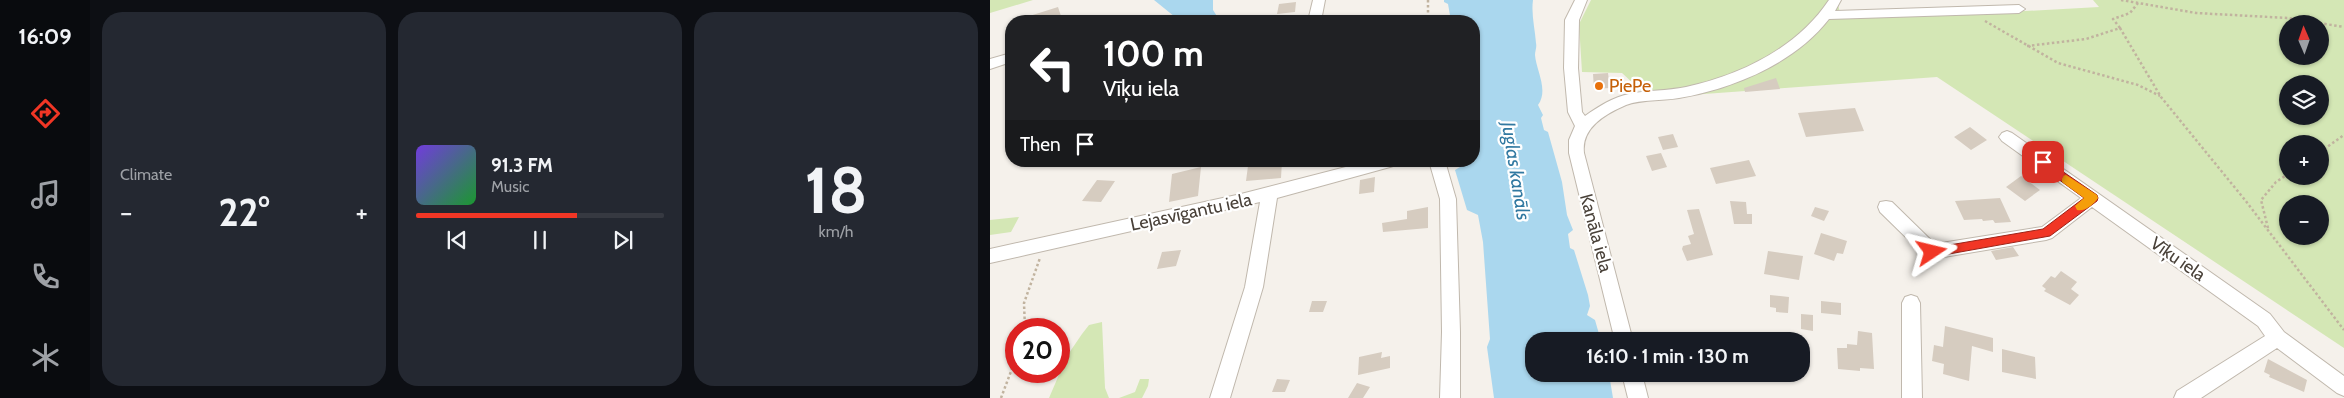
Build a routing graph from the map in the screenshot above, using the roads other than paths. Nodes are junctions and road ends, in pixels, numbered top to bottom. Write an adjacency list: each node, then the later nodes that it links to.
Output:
1 (1319, 0): 5 (street)
2 (1581, 0): 9 (street)
3 (1835, 0): 6 (street)
4 (2019, 9): 6 (street)
5 (1316, 15)
6 (1827, 15): 9 (street)
7 (1005, 59): 8 (street)
8 (990, 64)
9 (1583, 126): 18 (street, Kanāla iela)
10 (2006, 137): 14 (street, Vīķu iela)
11 (1371, 167): 13 (street, Lejasvīgantu iela)
12 (1439, 167): 23 (street)
13 (1269, 195): 16 (street, Lejasvīgantu iela); 22 (street)
14 (2092, 198): 15 (street); 19 (street, Vīķu iela)
15 (1886, 206)
16 (990, 256)
17 (1911, 303): 25 (street)
18 (1622, 332)
19 (2277, 338): 21 (street, Vīķu iela); 26 (street)
20 (1634, 382): 24 (street)
21 (2344, 387)
22 (1220, 398)
23 (1450, 398)
24 (1638, 398)
25 (1912, 398)
26 (2184, 398)

